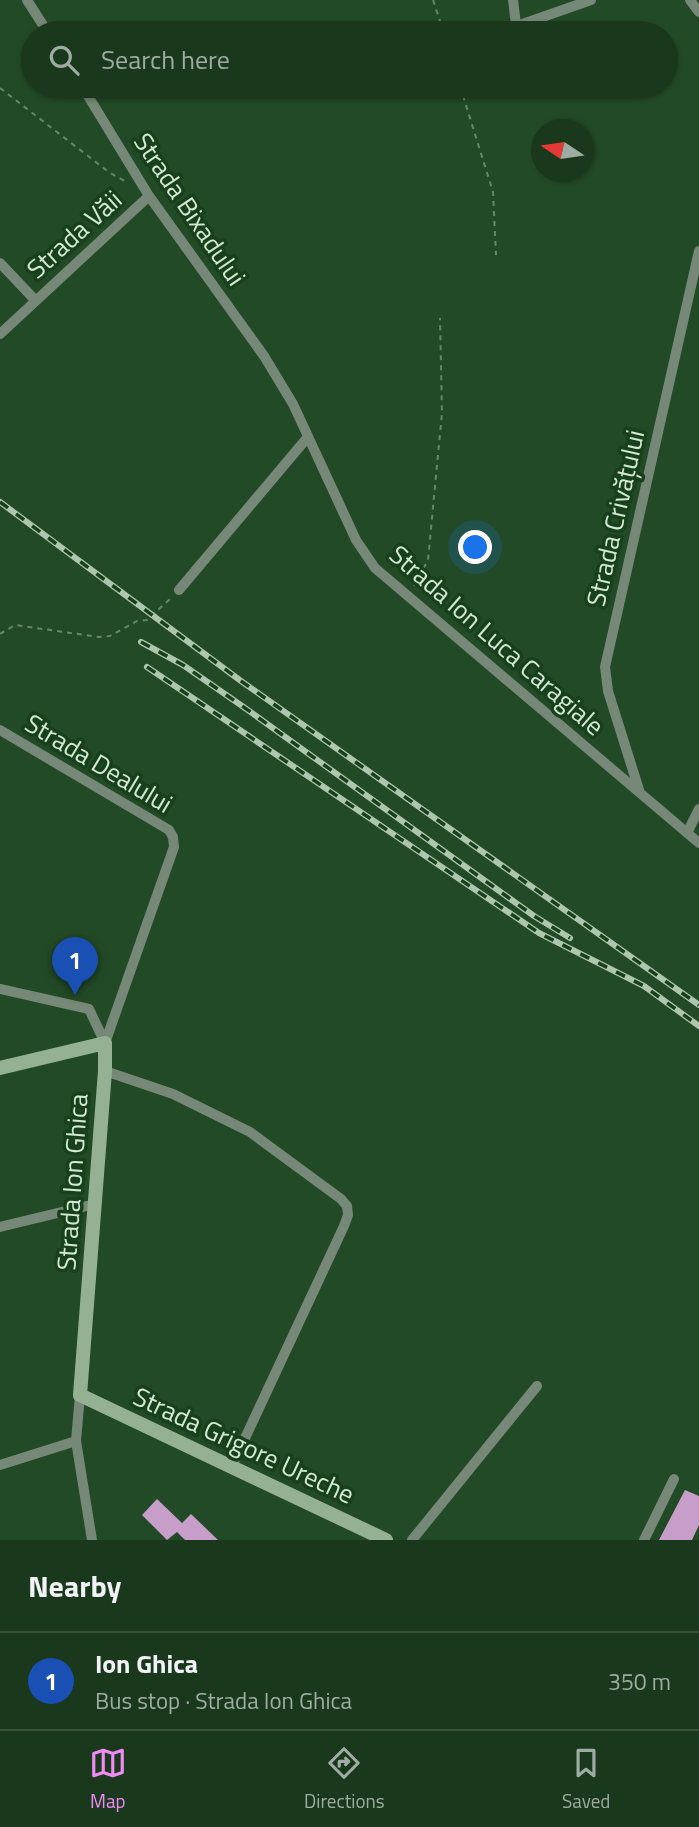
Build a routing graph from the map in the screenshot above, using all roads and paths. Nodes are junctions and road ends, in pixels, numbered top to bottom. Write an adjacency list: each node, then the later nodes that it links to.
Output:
1 (27, 0): 7 (street)
2 (433, 0): 8 (path)
3 (513, 0): 9 (street)
4 (591, 0): 10 (street)
5 (690, 0): 6 (street)
6 (699, 12)
7 (40, 21)
8 (440, 21)
9 (515, 21)
10 (530, 21)
11 (0, 88): 14 (path)
12 (89, 98): 14 (street, Strada Bixadului)
13 (464, 98): 17 (path)
14 (142, 183): 15 (street, Strada Bixadului)
15 (149, 196): 19 (street, Strada Văii); 22 (street, Strada Bixadului)
16 (699, 251): 28 (street, Strada Crivățului)
17 (496, 255)
18 (0, 263): 19 (street)
19 (35, 300): 21 (street, Strada Văii)
20 (440, 318): 25 (path)
21 (0, 334)
22 (264, 356): 23 (street, Strada Ion Luca Caragiale)
23 (307, 438): 24 (street); 25 (street, Strada Ion Luca Caragiale)
24 (179, 590): 26 (path)
25 (409, 597): 28 (street, Strada Ion Luca Caragiale)
26 (0, 634)
27 (0, 730): 31 (street, Strada Dealului)
28 (640, 793): 30 (street, Strada Ion Luca Caragiale)
29 (699, 809): 30 (street)
30 (687, 833): 32 (street, Strada Ion Luca Caragiale)
31 (173, 837): 34 (street, Strada Ion Ghica)
32 (699, 843)
33 (0, 989): 34 (street)
34 (105, 1043): 35 (street); 36 (street, Strada Ion Ghica)
35 (0, 1068)
36 (105, 1071): 37 (street, Strada Ion Ghica); 43 (street)
37 (95, 1204): 38 (street); 40 (street, Strada Ion Ghica)
38 (0, 1227)
39 (537, 1386): 47 (street)
40 (80, 1395): 41 (street, Strada Ion Ghica); 43 (street, Strada Grigore Ureche)
41 (76, 1441): 42 (street); 45 (street, Strada Ion Ghica)
42 (0, 1465)
43 (232, 1466): 46 (street, Strada Grigore Ureche)
44 (674, 1479): 48 (street)
45 (92, 1540)
46 (386, 1540)
47 (412, 1540)
48 (644, 1540)

